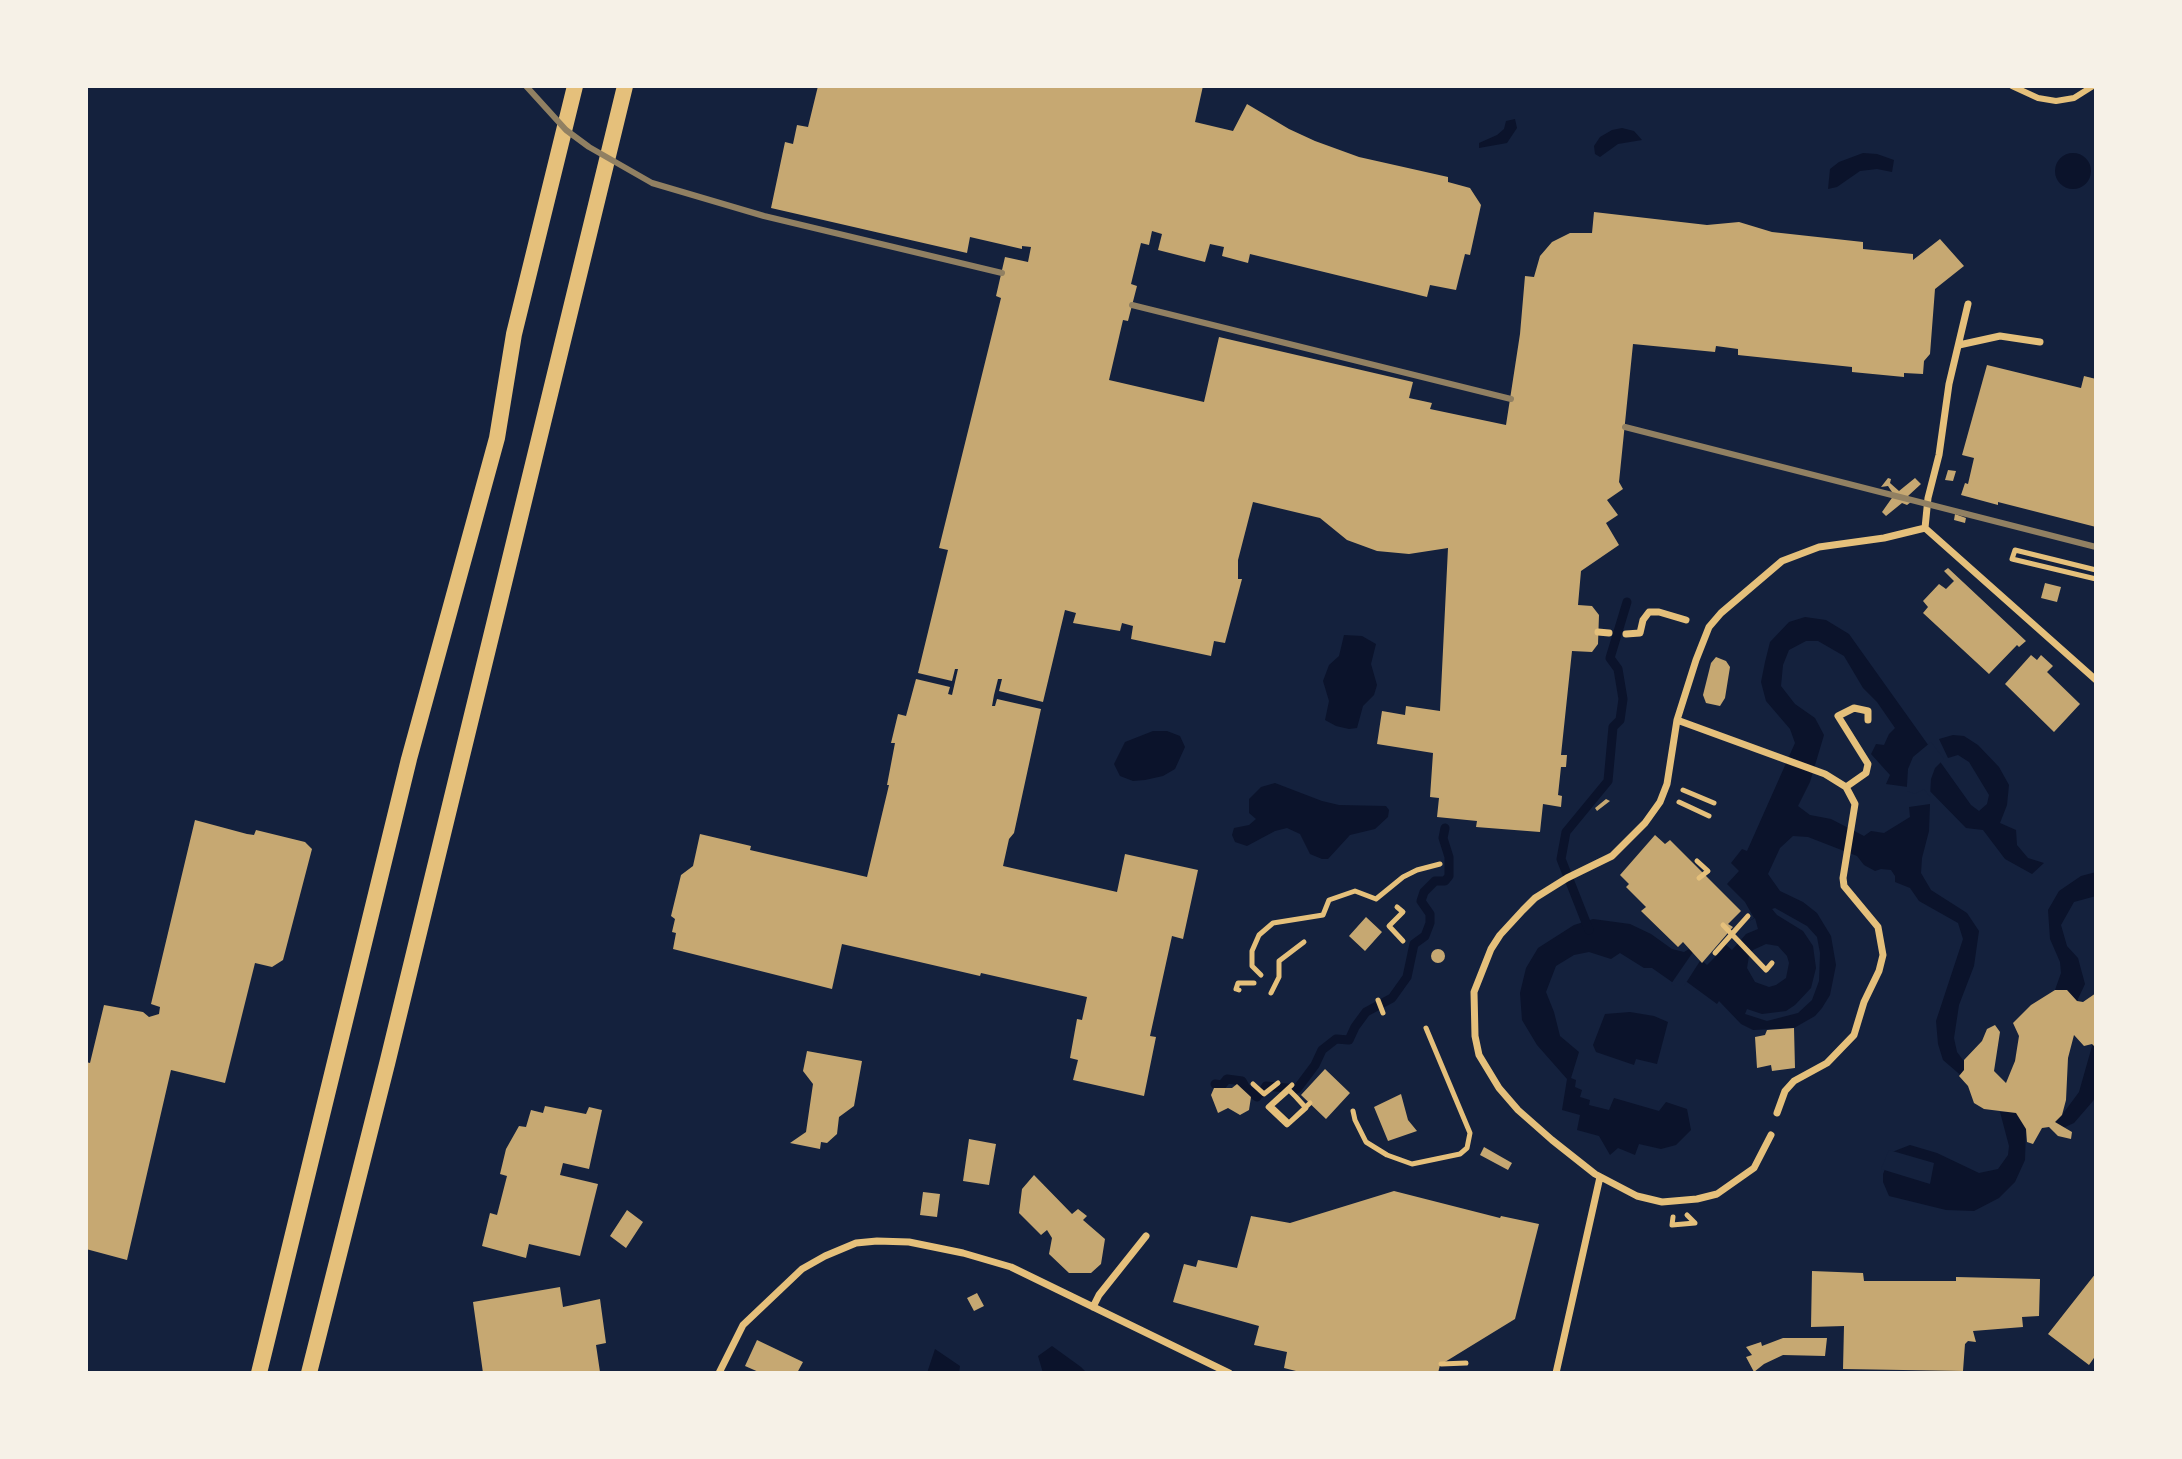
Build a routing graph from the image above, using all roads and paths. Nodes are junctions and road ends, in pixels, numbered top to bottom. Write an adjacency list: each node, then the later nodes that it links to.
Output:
1 (575, 86): 52 (main road)
2 (625, 86): 53 (main road)
3 (2012, 86): 4 (lane)
4 (2093, 86)
5 (1968, 304): 7 (street)
6 (2040, 342): 7 (street)
7 (1959, 345): 8 (street)
8 (1925, 528): 15 (street); 16 (street)
9 (2096, 570): 10 (path)
10 (2096, 579)
11 (1686, 620): 14 (street)
12 (1598, 632): 13 (street)
13 (1609, 633)
14 (1626, 634)
15 (2096, 680)
16 (1677, 720): 18 (street); 19 (street)
17 (1868, 720): 19 (street)
18 (1667, 784): 20 (street); 21 (path)
19 (1846, 787): 45 (street)
20 (1663, 794): 22 (path); 47 (street)
21 (1714, 803)
22 (1709, 816)
23 (1697, 861): 25 (path)
24 (1440, 864): 33 (path)
25 (1699, 878)
26 (1397, 907): 29 (path)
27 (1748, 916): 31 (path)
28 (1723, 925): 32 (path)
29 (1403, 941)
30 (1304, 942): 36 (path)
31 (1715, 953)
32 (1772, 963)
33 (1261, 975)
34 (1254, 983): 35 (path)
35 (1239, 990)
36 (1271, 993)
37 (1378, 1000): 38 (path)
38 (1383, 1013)
39 (1426, 1028): 44 (path)
40 (1278, 1083): 41 (path)
41 (1253, 1084)
42 (1292, 1085): 43 (path)
43 (1308, 1104): 43 (path)
44 (1353, 1111)
45 (1777, 1113)
46 (1771, 1135): 47 (street)
47 (1600, 1177): 56 (street)
48 (1146, 1236): 49 (street)
49 (1093, 1307): 54 (street); 55 (street)
50 (1466, 1363): 51 (path)
51 (1441, 1364)
52 (259, 1373)
53 (309, 1373)
54 (719, 1373)
55 (1229, 1373)
56 (1556, 1373)

